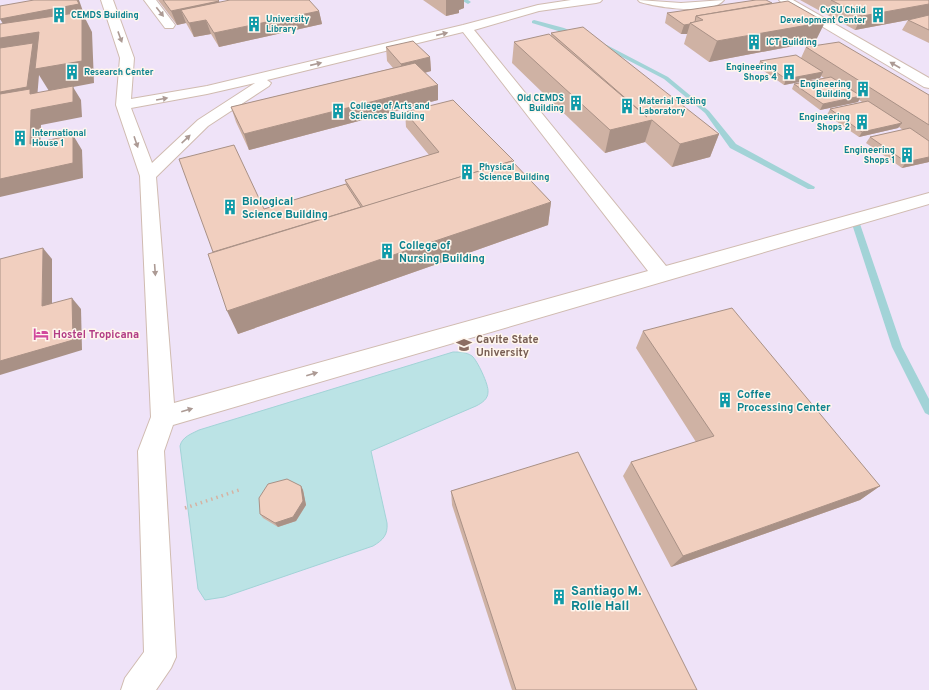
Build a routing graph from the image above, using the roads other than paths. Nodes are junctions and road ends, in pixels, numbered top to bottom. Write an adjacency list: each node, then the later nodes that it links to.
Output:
1 (107, 0): 11 (lane, one-way to 11)
2 (150, 0): 7 (lane, one-way to 7)
3 (596, 0): 8 (lane)
4 (644, 0): 5 (lane)
5 (718, 0)
6 (786, 0): 10 (lane, one-way to 6)
7 (169, 25)
8 (466, 28): 9 (lane, one-way to 8); 14 (lane)
9 (290, 70): 11 (lane, one-way to 9); 12 (lane, one-way to 9)
10 (929, 84)
11 (124, 105): 12 (lane, one-way to 12)
12 (148, 176): 15 (lane, one-way to 15)
13 (929, 198): 14 (lane)
14 (661, 273): 15 (lane, one-way to 14)
15 (164, 417): 16 (lane)
16 (137, 690)

